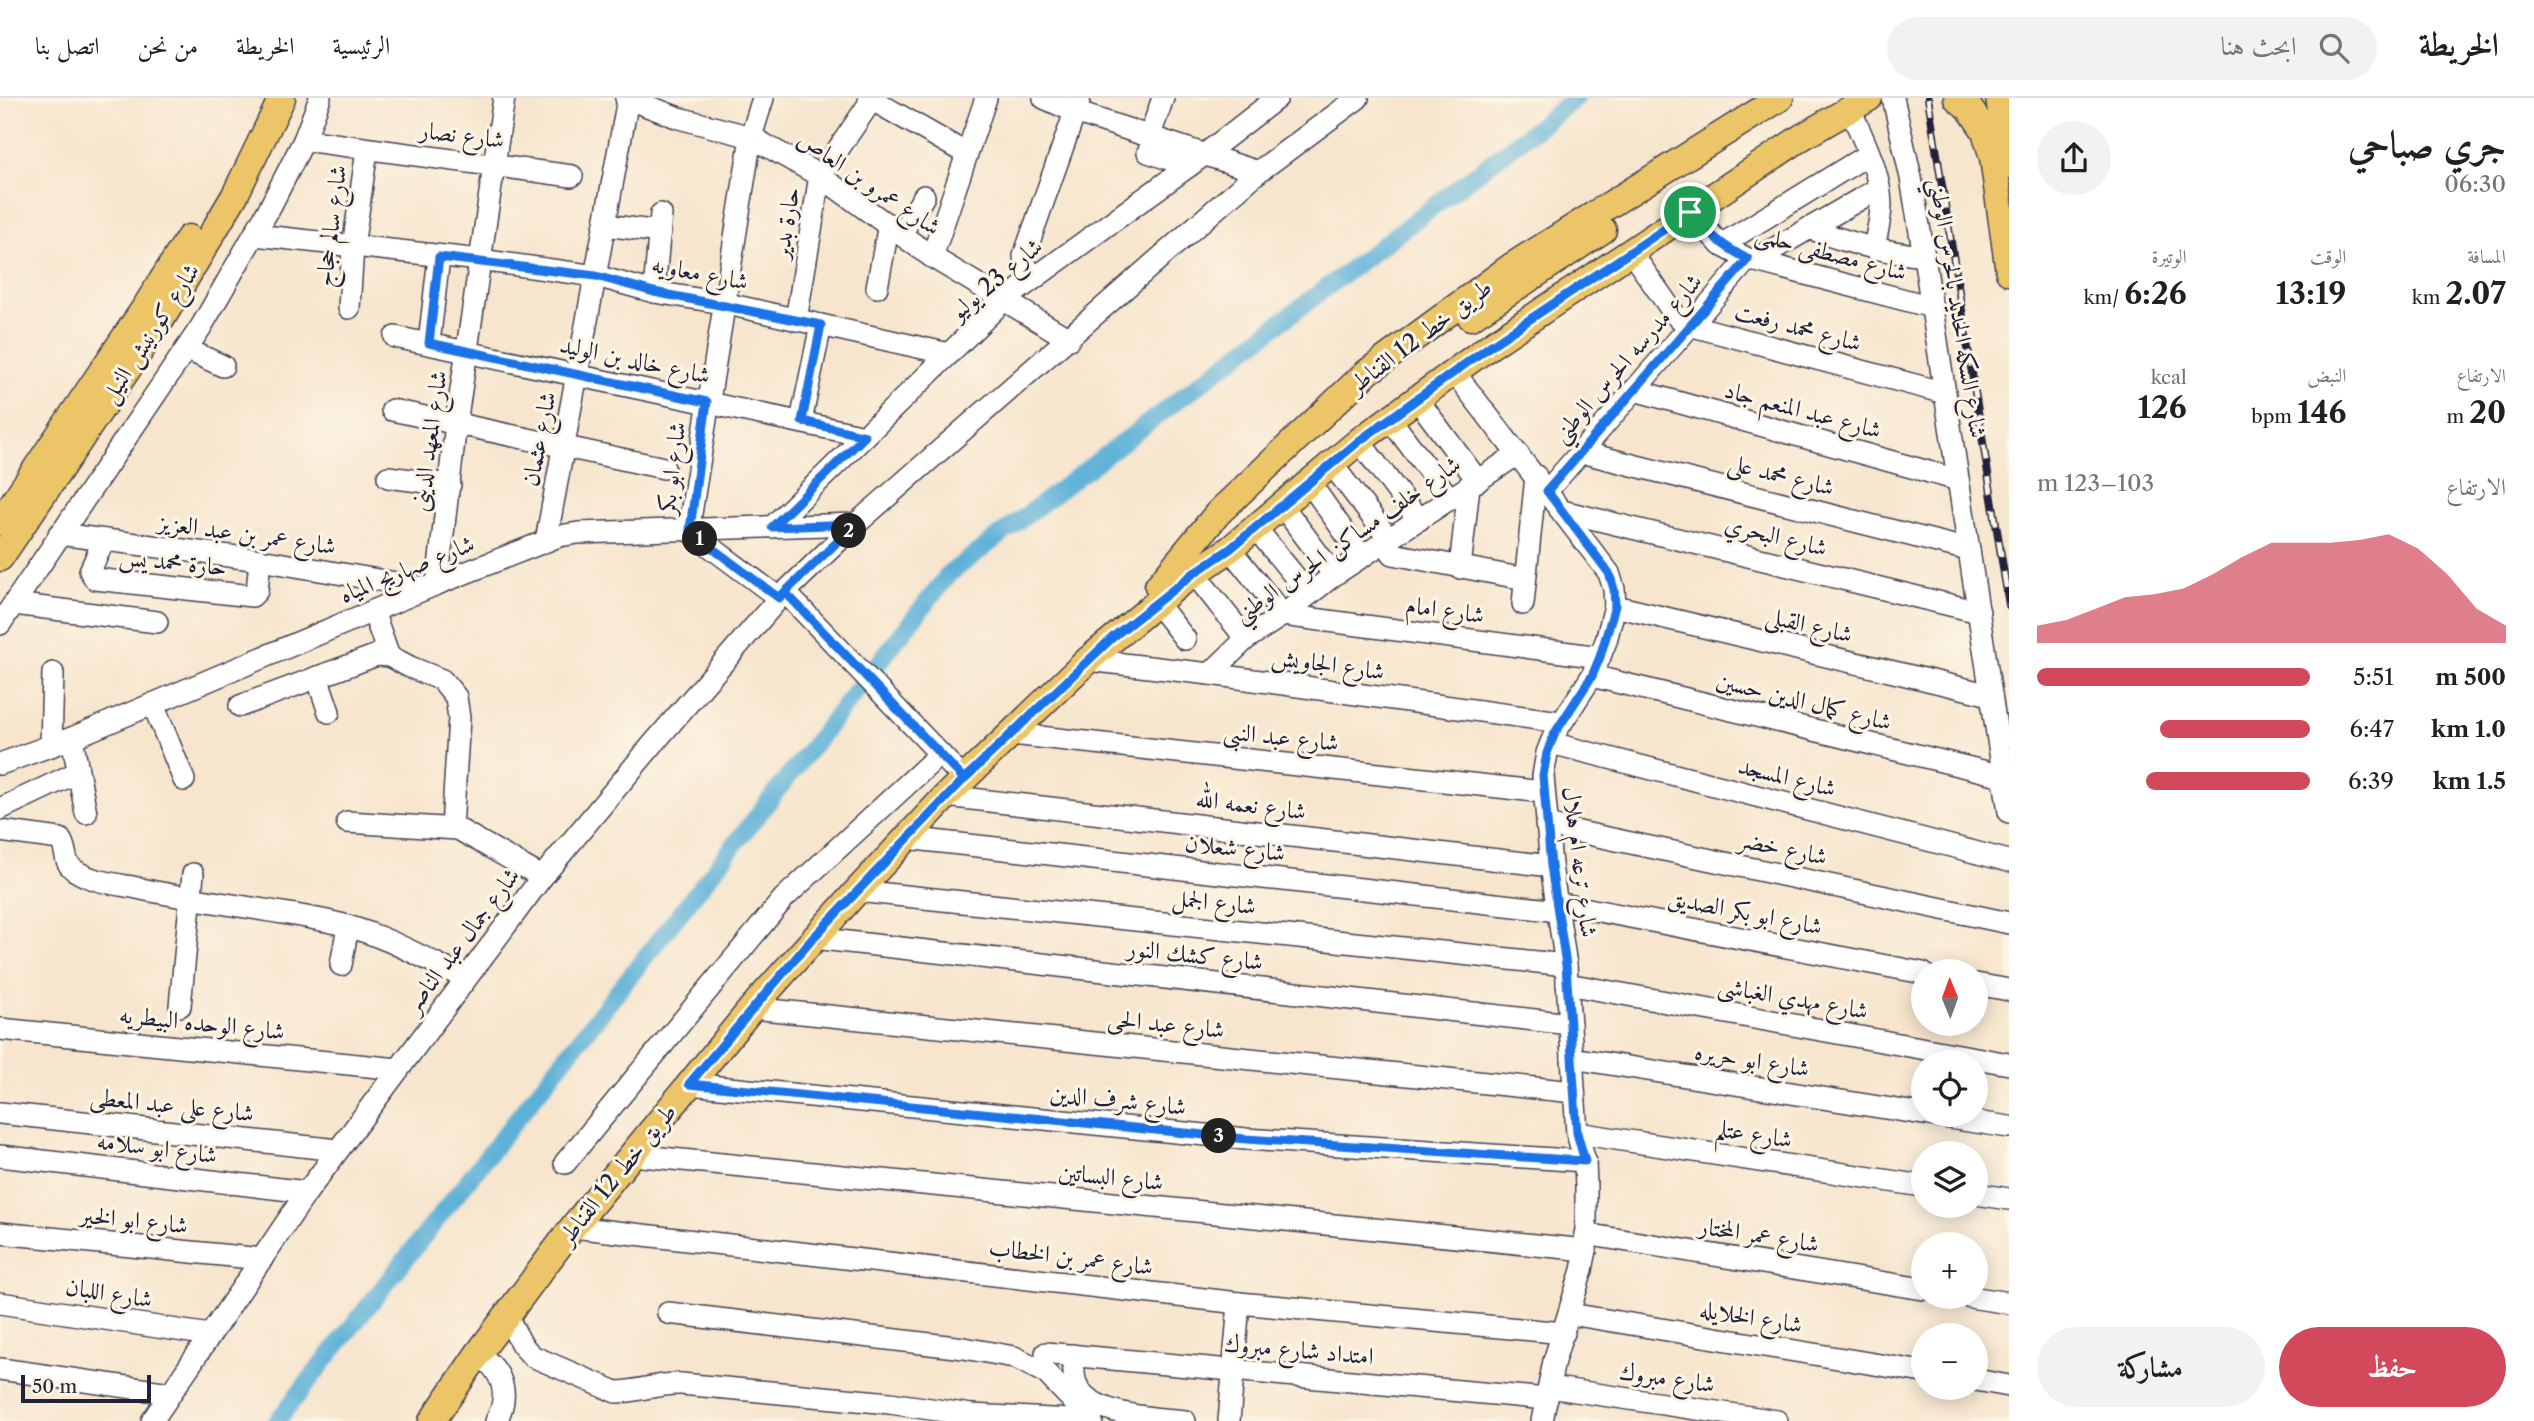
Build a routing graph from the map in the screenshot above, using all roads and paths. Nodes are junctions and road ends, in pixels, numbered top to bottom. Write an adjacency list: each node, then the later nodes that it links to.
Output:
1 (264, 98): 98 (main road, شارع كورنيش النيل)
2 (282, 98): 110 (main road, شارع كورنيش النيل)
3 (320, 98): 25 (street)
4 (504, 98): 31 (street, شارع المعهد الدينى)
5 (763, 98): 24 (street, شارع ابو بكر)
6 (986, 98): 28 (street)
7 (1044, 98): 20 (street)
8 (1163, 98): 26 (street)
9 (1252, 98): 23 (street)
10 (1277, 98): 23 (street, شارع 23 يوليو)
11 (1337, 98): 22 (street)
12 (1358, 98): 22 (street)
13 (1780, 98): 114 (main road, طريق خط 12 القناطر)
14 (1802, 98): 71 (main road)
15 (1957, 98): 52 (main road)
16 (1999, 98): 32 (main road)
17 (627, 99): 21 (street, شارع عمرو بن العاص); 39 (street, شارع عثمان)
18 (872, 99): 28 (street); 35 (street)
19 (1872, 101): 29 (street); 38 (main road, طريق خط 12 القناطر); 47 (street, شارع السكه الحديد بالحرس الوطني); 71 (main road)
20 (1077, 105): 26 (street); 54 (street)
21 (680, 108): 24 (street, شارع عمرو بن العاص)
22 (1326, 122): 33 (street)
23 (1242, 124): 30 (street, شارع 23 يوليو)
24 (751, 137): 35 (street, شارع عمرو بن العاص); 58 (street, شارع ابو بكر)
25 (304, 140): 27 (street, شارع نصار); 42 (street)
26 (1149, 143): 30 (street)
27 (367, 150): 31 (street, شارع نصار); 44 (street, شارع سالم حجاج)
28 (967, 154): 49 (street)
29 (1869, 154): 36 (street); 43 (street)
30 (1197, 160): 33 (street); 54 (street, شارع 23 يوليو)
31 (495, 165): 34 (street, شارع نصار); 50 (street, شارع المعهد الدينى)
32 (2009, 165)
33 (1258, 172): 65 (street)
34 (572, 176)
35 (820, 176): 41 (street, شارع عمرو بن العاص); 61 (street, حارة بدير)
36 (1879, 188): 40 (street, شارع مدرسه الحرس الوطني); 45 (street)
37 (925, 196): 41 (street)
38 (1690, 212): 43 (street, شارع مصطفى حلمى); 46 (main road, طريق خط 12 القناطر)
39 (605, 225): 53 (street, شارع عثمان); 56 (street)
40 (1809, 228): 45 (street); 51 (street, شارع مدرسه الحرس الوطني)
41 (895, 229): 49 (street, شارع عمرو بن العاص); 55 (street)
42 (255, 235): 44 (street, شارع معاويه); 67 (street)
43 (1721, 245): 51 (street, شارع مصطفى حلمى)
44 (353, 247): 48 (street, شارع معاويه); 60 (street, شارع سالم حجاج)
45 (1874, 249): 47 (street)
46 (1631, 252): 63 (street); 71 (main road, طريق خط 12 القناطر)
47 (1924, 256): 59 (street, شارع السكه الحديد بالحرس الوطني)
48 (439, 257): 50 (street, شارع معاويه); 66 (street)
49 (932, 257): 57 (street, شارع عمرو بن العاص)
50 (480, 260): 53 (street, شارع معاويه); 68 (street, شارع المعهد الدينى)
51 (1750, 260): 59 (street, شارع مصطفى حلمى); 63 (street, شارع مدرسه الحرس الوطني)
52 (2009, 272)
53 (596, 276): 56 (street, شارع معاويه); 72 (street, شارع عثمان)
54 (1035, 278): 57 (street, شارع 23 يوليو)
55 (877, 287)
56 (654, 292): 58 (street, شارع معاويه)
57 (1003, 300): 65 (street, شارع عمرو بن العاص); 69 (street, شارع 23 يوليو)
58 (723, 303): 61 (street, شارع معاويه); 76 (street, شارع ابو بكر)
59 (1932, 307): 74 (street, شارع السكه الحديد بالحرس الوطني)
60 (349, 308)
61 (796, 320): 62 (street, شارع معاويه)
62 (821, 325): 69 (street, شارع معاويه); 79 (street)
63 (1689, 326): 73 (street, شارع مدرسه الحرس الوطني); 74 (street, شارع محمد رفعت)
64 (395, 337): 66 (street, شارع خالد بن الوليد)
65 (1069, 340): 99 (street)
66 (429, 343): 68 (street, شارع خالد بن الوليد)
67 (186, 349): 70 (street); 103 (street)
68 (468, 351): 72 (street, شارع خالد بن الوليد); 80 (street, شارع المعهد الدينى)
69 (949, 354): 81 (street, شارع 23 يوليو)
70 (223, 366)
71 (1430, 367): 75 (main road, طريق خط 12 القناطر); 85 (street, شارع ترعه ام هلال); 114 (main road)
72 (578, 375): 76 (street, شارع خالد بن الوليد); 83 (street, شارع عثمان)
73 (1634, 390): 84 (street, شارع مدرسه الحرس الوطني); 89 (street, شارع عبد المنعم جاد)
74 (1945, 393): 89 (street, شارع السكه الحديد بالحرس الوطني)
75 (1417, 400): 78 (main road, طريق خط 12 القناطر); 91 (street)
76 (707, 402): 79 (street, شارع خالد بن الوليد); 102 (street, شارع ابو بكر)
77 (392, 410): 80 (street)
78 (1390, 419): 82 (main road, طريق خط 12 القناطر); 94 (street)
79 (802, 421): 81 (street, شارع خالد بن الوليد)
80 (456, 424): 83 (street); 93 (street, شارع المعهد الدينى)
81 (865, 436): 100 (street, شارع 23 يوليو)
82 (1359, 441): 86 (main road, طريق خط 12 القناطر); 97 (street)
83 (564, 447): 87 (street); 105 (street, شارع عثمان)
84 (1581, 452): 92 (street, شارع مدرسه الحرس الوطني); 108 (street, شارع محمد على)
85 (1518, 454): 91 (street, شارع خلف مساكن الحرس الوطني); 92 (street, شارع ترعه ام هلال)
86 (1331, 463): 90 (main road, طريق خط 12 القناطر); 106 (street)
87 (664, 468)
88 (388, 477): 93 (street)
89 (1958, 480): 108 (street, شارع السكه الحديد بالحرس الوطني)
90 (1309, 482): 95 (main road, طريق خط 12 القناطر); 109 (street)
91 (1473, 483): 94 (street, شارع خلف مساكن الحرس الوطني); 112 (street)
92 (1541, 484): 96 (street, شارع ترعه ام هلال); 115 (street)
93 (450, 485): 116 (street, شارع المعهد الدينى)
94 (1450, 499): 97 (street, شارع خلف مساكن الحرس الوطني)
95 (1281, 504): 101 (main road, طريق خط 12 القناطر); 113 (street)
96 (1562, 510): 122 (street, شارع ترعه ام هلال); 124 (street, شارع البحري)
97 (1419, 520): 106 (street, شارع خلف مساكن الحرس الوطني)
98 (0, 522)
99 (856, 524): 100 (street, شارع صهاريج المياه); 118 (street, شارع جمال عبد الناصر)
100 (772, 527): 102 (street, شارع صهاريج المياه)
101 (1255, 527): 107 (main road, طريق خط 12 القناطر); 117 (street)
102 (690, 529): 105 (street, شارع صهاريج المياه); 118 (street, شارع ابو بكر)
103 (59, 534): 104 (street, شارع عمر بن عبد العزيز); 120 (street)
104 (104, 540): 111 (street, شارع عمر بن عبد العزيز); 111 (street, حارة محمد يس)
105 (546, 541): 116 (street, شارع صهاريج المياه)
106 (1386, 541): 109 (street, شارع خلف مساكن الحرس الوطني); 112 (street)
107 (1230, 549): 114 (main road, طريق خط 12 القناطر); 125 (street)
108 (1969, 550): 124 (street, شارع السكه الحديد بالحرس الوطني)
109 (1362, 557): 113 (street, شارع خلف مساكن الحرس الوطني)
110 (0, 558)
111 (260, 561): 116 (street, شارع عمر بن عبد العزيز)
112 (1460, 568): 115 (street)
113 (1335, 575): 117 (street, شارع خلف مساكن الحرس الوطني)
114 (1180, 577): 119 (main road, طريق خط 12 القناطر); 128 (main road, طريق خط 12 القناطر); 130 (street)
115 (1525, 579): 121 (street)
116 (432, 586): 123 (street, شارع صهاريج المياه)
117 (1309, 594): 125 (street, شارع خلف مساكن الحرس الوطني)
118 (782, 595): 146 (street, شارع ابو بكر); 164 (street, شارع جمال عبد الناصر)
119 (1156, 602): 128 (main road, طريق خط 12 القناطر); 129 (street)
120 (14, 604): 126 (street); 127 (street)
121 (1523, 604)
122 (1615, 606): 133 (street, شارع ترعه ام هلال); 137 (street, شارع القبلى)
123 (373, 611): 131 (street); 138 (street, شارع صهاريج المياه)
124 (1979, 612): 137 (street, شارع السكه الحديد بالحرس الوطني)
125 (1283, 615): 130 (street, شارع خلف مساكن الحرس الوطني); 133 (street, شارع امام)
126 (157, 622)
127 (0, 624)
128 (1113, 637): 132 (main road, طريق خط 12 القناطر)
129 (1185, 639)
130 (1246, 639): 135 (street, شارع خلف مساكن الحرس الوطني)
131 (388, 656): 136 (street); 158 (street)
132 (1088, 660): 135 (street, شارع الجاويش); 142 (main road, طريق خط 12 القناطر)
133 (1596, 667): 141 (street, شارع ترعه ام هلال); 149 (street, شارع كمال الدين حسين)
134 (53, 673): 145 (street)
135 (1210, 674): 141 (street, شارع الجاويش)
136 (317, 677): 139 (street); 140 (street)
137 (1991, 695): 149 (street, شارع السكه الحديد بالحرس الوطني)
138 (153, 704): 143 (street, شارع صهاريج المياه); 150 (street)
139 (240, 706)
140 (329, 712)
141 (1560, 722): 144 (street, شارع ترعه ام هلال)
142 (1012, 734): 151 (main road, طريق خط 12 القناطر); 152 (street, شارع عبد النبى)
143 (72, 738): 145 (street, شارع صهاريج المياه); 148 (street)
144 (1551, 743): 152 (street, شارع ترعه ام هلال); 161 (street, شارع المسجد)
145 (51, 746): 147 (street, شارع صهاريج المياه)
146 (940, 754): 151 (street, شارع ابو بكر); 195 (street)
147 (0, 764)
148 (78, 772): 153 (street); 155 (street)
149 (2003, 776): 154 (street, شارع السكه الحديد بالحرس الوطني)
150 (184, 780)
151 (955, 788): 160 (main road, طريق خط 12 القناطر); 162 (street, شارع نعمه الله)
152 (1544, 792): 157 (street, شارع ترعه ام هلال)
153 (0, 809)
154 (2009, 812)
155 (86, 813)
156 (347, 822): 158 (street)
157 (1546, 825): 162 (street, شارع ترعه ام هلال); 168 (street, شارع خضر)
158 (452, 828): 164 (street)
159 (0, 831): 166 (street)
160 (906, 838): 165 (main road, طريق خط 12 القناطر); 167 (street, شارع شعلان)
161 (2009, 861)
162 (1551, 866): 167 (street, شارع ترعه ام هلال)
163 (193, 874): 166 (street)
164 (542, 877): 174 (street, شارع جمال عبد الناصر)
165 (856, 891): 170 (main road, طريق خط 12 القناطر); 173 (street, شارع الجمل)
166 (191, 900): 169 (street); 177 (street)
167 (1558, 907): 172 (street, شارع ابو بكر الصديق); 173 (street, شارع ترعه ام هلال)
168 (2009, 923)
169 (348, 926): 171 (street); 174 (street)
170 (813, 938): 178 (main road, طريق خط 12 القناطر); 179 (street, شارع كشك النور)
171 (341, 965)
172 (1911, 971)
173 (1567, 974): 179 (street, شارع ترعه ام هلال); 182 (street, شارع مهدي الغباشى)
174 (465, 978): 183 (street, شارع جمال عبد الناصر)
175 (1988, 986): 176 (street)
176 (2009, 990)
177 (180, 1006)
178 (752, 1008): 184 (main road, طريق خط 12 القناطر); 185 (street, شارع عبد الحى)
179 (1570, 1024): 181 (street, شارع ترعه ام هلال)
180 (0, 1028): 183 (street, شارع الوحده البيطريه)
181 (1572, 1058): 185 (street, شارع ترعه ام هلال); 186 (street, شارع ابو حريره)
182 (2009, 1064)
183 (398, 1069): 191 (street, شارع جمال عبد الناصر)
184 (689, 1084): 192 (main road, طريق خط 12 القناطر); 194 (street, شارع شرف الدين)
185 (1574, 1092): 190 (street, شارع ترعه ام هلال)
186 (1911, 1112)
187 (0, 1113): 191 (street, شارع على عبد المعطى)
188 (1988, 1124): 189 (street)
189 (2009, 1127)
190 (1577, 1133): 194 (street, شارع ترعه ام هلال); 196 (street, شارع عتلم)
191 (338, 1150): 197 (street, شارع جمال عبد الناصر)
192 (632, 1155): 200 (main road, طريق خط 12 القناطر); 202 (street, شارع البساتين)
193 (0, 1156): 197 (street, شارع ابو سلامه)
194 (1585, 1161): 202 (street, شارع ترعه ام هلال)
195 (565, 1163)
196 (1911, 1184)
197 (307, 1192): 203 (street, شارع جمال عبد الناصر)
198 (1988, 1196): 199 (street)
199 (2009, 1199)
200 (573, 1227): 207 (street, شارع عمر بن الخطاب); 210 (main road, طريق خط 12 القناطر)
201 (0, 1233): 203 (street, شارع ابو الخير)
202 (1586, 1242): 204 (street, شارع عمر المختار); 211 (street, شارع ترعه ام هلال)
203 (262, 1259): 212 (street, شارع جمال عبد الناصر)
204 (1911, 1287)
205 (1988, 1300): 208 (street)
206 (0, 1303): 212 (street, شارع اللبان)
207 (1239, 1303): 211 (street, شارع عمر بن الخطاب); 217 (street)
208 (2009, 1303)
209 (668, 1313): 229 (street)
210 (506, 1315): 214 (main road, طريق خط 12 القناطر); 229 (street)
211 (1567, 1324): 218 (street, شارع الخلايله); 222 (street, شارع ترعه ام هلال)
212 (210, 1335): 221 (street, شارع جمال عبد الناصر)
213 (1046, 1353): 215 (street, امتداد شارع مبروك)
214 (478, 1354): 227 (main road, طريق خط 12 القناطر); 228 (street)
215 (1073, 1355): 217 (street, امتداد شارع مبروك); 224 (street)
216 (0, 1368): 221 (street)
217 (1234, 1370): 222 (street, امتداد شارع مبروك); 231 (street)
218 (1911, 1370)
219 (1988, 1382): 220 (street)
220 (2009, 1386)
221 (170, 1393): 226 (street, شارع جمال عبد الناصر)
222 (1548, 1393): 223 (street, شارع مبروك); 232 (street, شارع ترعه ام هلال)
223 (1673, 1413): 225 (street, شارع مبروك)
224 (1143, 1416): 229 (street); 230 (street)
225 (1729, 1417): 233 (street, شارع مبروك)
226 (152, 1421)
227 (432, 1421)
228 (496, 1421)
229 (1092, 1421)
230 (1185, 1421)
231 (1229, 1421)
232 (1542, 1421)
233 (1777, 1421)

